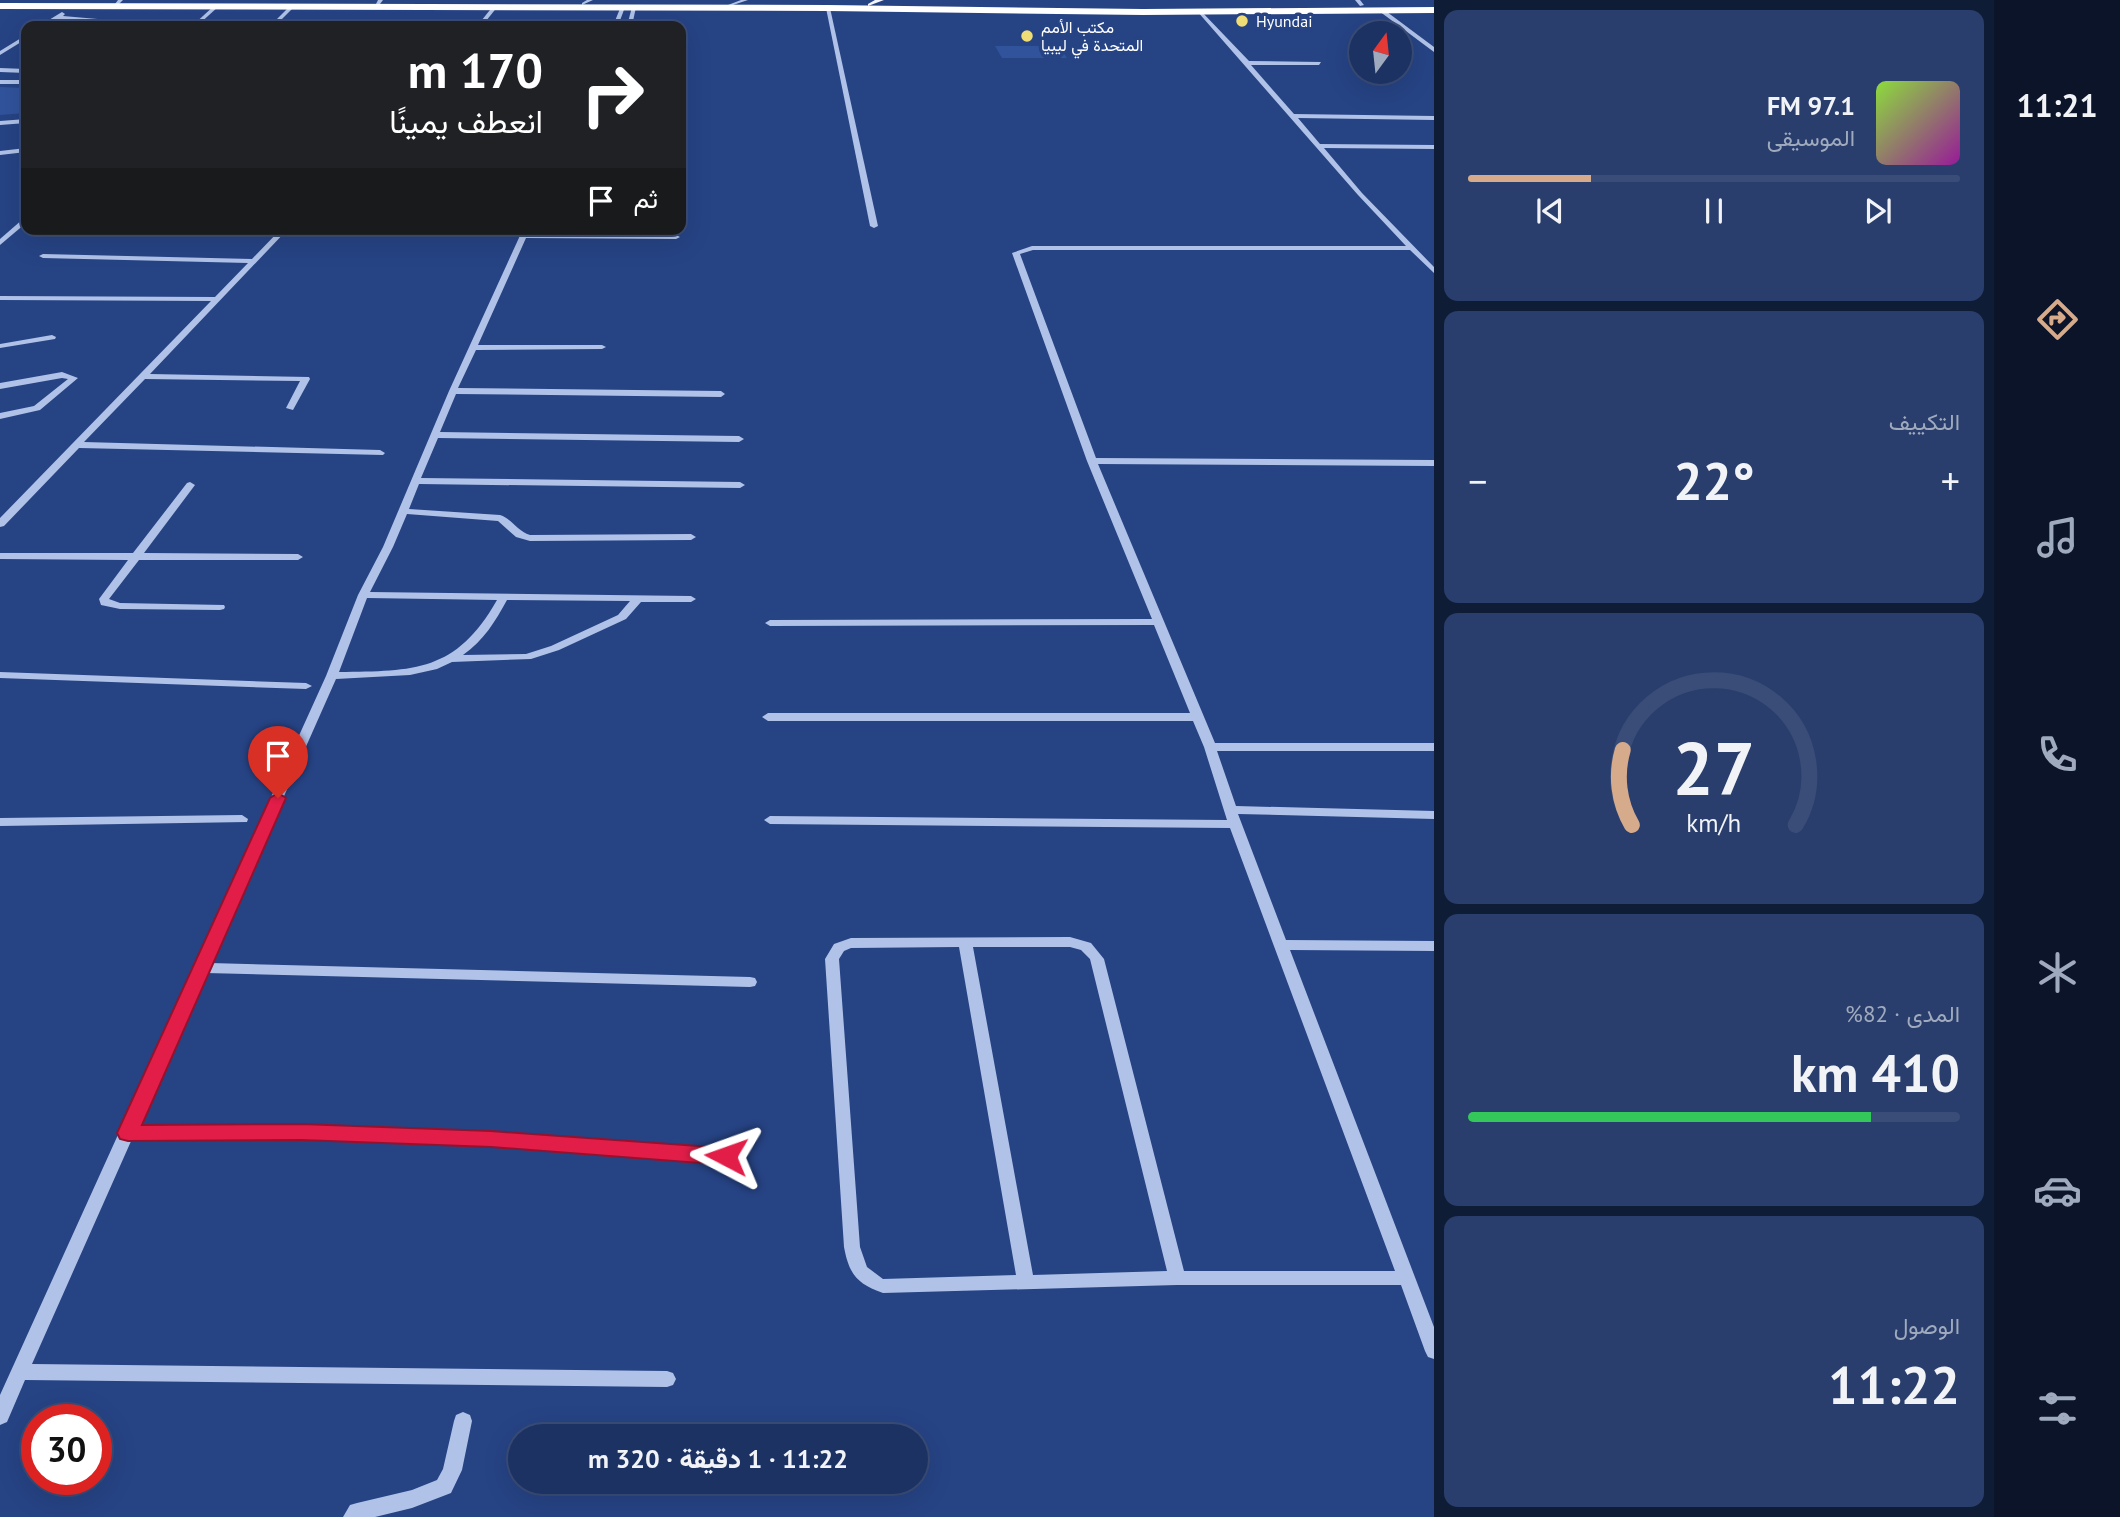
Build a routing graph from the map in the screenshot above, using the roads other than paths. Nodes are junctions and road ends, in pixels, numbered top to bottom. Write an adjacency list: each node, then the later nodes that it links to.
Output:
1 (746, 0): 11 (street)
2 (881, 0): 12 (main road)
3 (119, 1): 4 (highway); 8 (highway)
4 (379, 2): 7 (highway)
5 (587, 2): 7 (highway); 11 (highway)
6 (1359, 2): 10 (highway); 19 (highway)
7 (502, 3): 15 (highway); 16 (highway); 29 (street)
8 (0, 4): 13 (highway)
9 (1019, 4): 10 (highway); 12 (highway); 20 (highway)
10 (1270, 4): 21 (highway)
11 (730, 5): 12 (highway)
12 (870, 5)
13 (74, 6): 14 (highway); 24 (street)
14 (216, 6): 15 (highway); 27 (street)
15 (293, 6): 28 (street)
16 (623, 7): 17 (highway); 30 (street)
17 (634, 7): 18 (highway); 31 (street)
18 (828, 8): 20 (highway); 50 (street)
19 (1434, 8): 22 (highway)
20 (968, 9): 23 (highway)
21 (1352, 10): 22 (highway); 23 (highway)
22 (1381, 10): 33 (street)
23 (1199, 12): 35 (street)
24 (57, 17): 25 (street); 26 (street)
25 (50, 21)
26 (103, 21)
27 (200, 21)
28 (277, 21)
29 (484, 21)
30 (617, 21)
31 (630, 21)
32 (21, 40): 34 (street)
33 (1434, 50)
34 (0, 53)
35 (1245, 62): 36 (street); 41 (street)
36 (1319, 63)
37 (0, 70): 38 (street)
38 (21, 71)
39 (0, 82): 40 (street)
40 (21, 82)
41 (1294, 116): 42 (street); 45 (street)
42 (1434, 118)
43 (21, 121): 44 (street)
44 (0, 123)
45 (1318, 146): 46 (street); 56 (street)
46 (1434, 146)
47 (21, 151): 48 (street)
48 (0, 153)
49 (21, 224): 55 (street)
50 (874, 226)
51 (279, 235): 58 (street)
52 (525, 235): 65 (street)
53 (601, 235): 54 (street)
54 (676, 237)
55 (0, 243)
56 (1412, 248): 59 (street); 76 (street)
57 (43, 256): 58 (street)
58 (254, 261): 61 (street)
59 (1434, 271)
60 (0, 298): 61 (street)
61 (218, 299): 66 (street)
62 (52, 337): 63 (street)
63 (0, 346)
64 (602, 347): 65 (street)
65 (474, 348): 68 (street)
66 (145, 376): 70 (street); 74 (street)
67 (0, 387): 71 (street)
68 (453, 391): 69 (street); 72 (street)
69 (721, 394)
70 (290, 408)
71 (0, 416)
72 (434, 435): 73 (street); 78 (street)
73 (739, 439)
74 (78, 446): 75 (street); 82 (street)
75 (380, 453)
76 (1092, 461): 77 (street); 92 (street)
77 (1434, 463)
78 (417, 481): 80 (street); 81 (street)
79 (190, 485): 85 (street)
80 (740, 485)
81 (402, 511): 83 (street); 87 (street)
82 (0, 524)
83 (691, 537)
84 (0, 556): 85 (street)
85 (136, 556): 86 (street); 91 (street)
86 (298, 556)
87 (363, 595): 88 (street); 96 (street)
88 (503, 598): 89 (street); 94 (street)
89 (638, 599): 90 (street); 94 (street)
90 (691, 599)
91 (220, 607)
92 (1159, 622): 93 (street); 98 (street)
93 (770, 623)
94 (453, 659): 96 (street)
95 (0, 675): 97 (street)
96 (332, 676): 111 (street)
97 (306, 687)
98 (1197, 716): 99 (street); 100 (street)
99 (768, 717)
100 (1210, 747): 101 (street); 102 (street)
101 (1434, 747)
102 (1230, 810): 103 (street); 107 (street)
103 (1434, 815)
104 (242, 819): 106 (street)
105 (770, 820): 107 (street)
106 (0, 822)
107 (1235, 824): 109 (street)
108 (965, 943): 115 (street); 117 (street); 117 (street)
109 (1281, 945): 110 (street); 116 (street)
110 (1434, 946)
111 (202, 968): 112 (street); 113 (street)
112 (750, 982)
113 (128, 1133): 114 (street); 119 (street)
114 (726, 1156)
115 (1177, 1278): 116 (street); 117 (street)
116 (1407, 1278): 118 (street)
117 (1026, 1282)
118 (1434, 1351)
119 (21, 1372): 120 (street); 121 (street)
120 (667, 1378)
121 (0, 1416)
122 (463, 1420): 123 (street)
123 (353, 1517)

